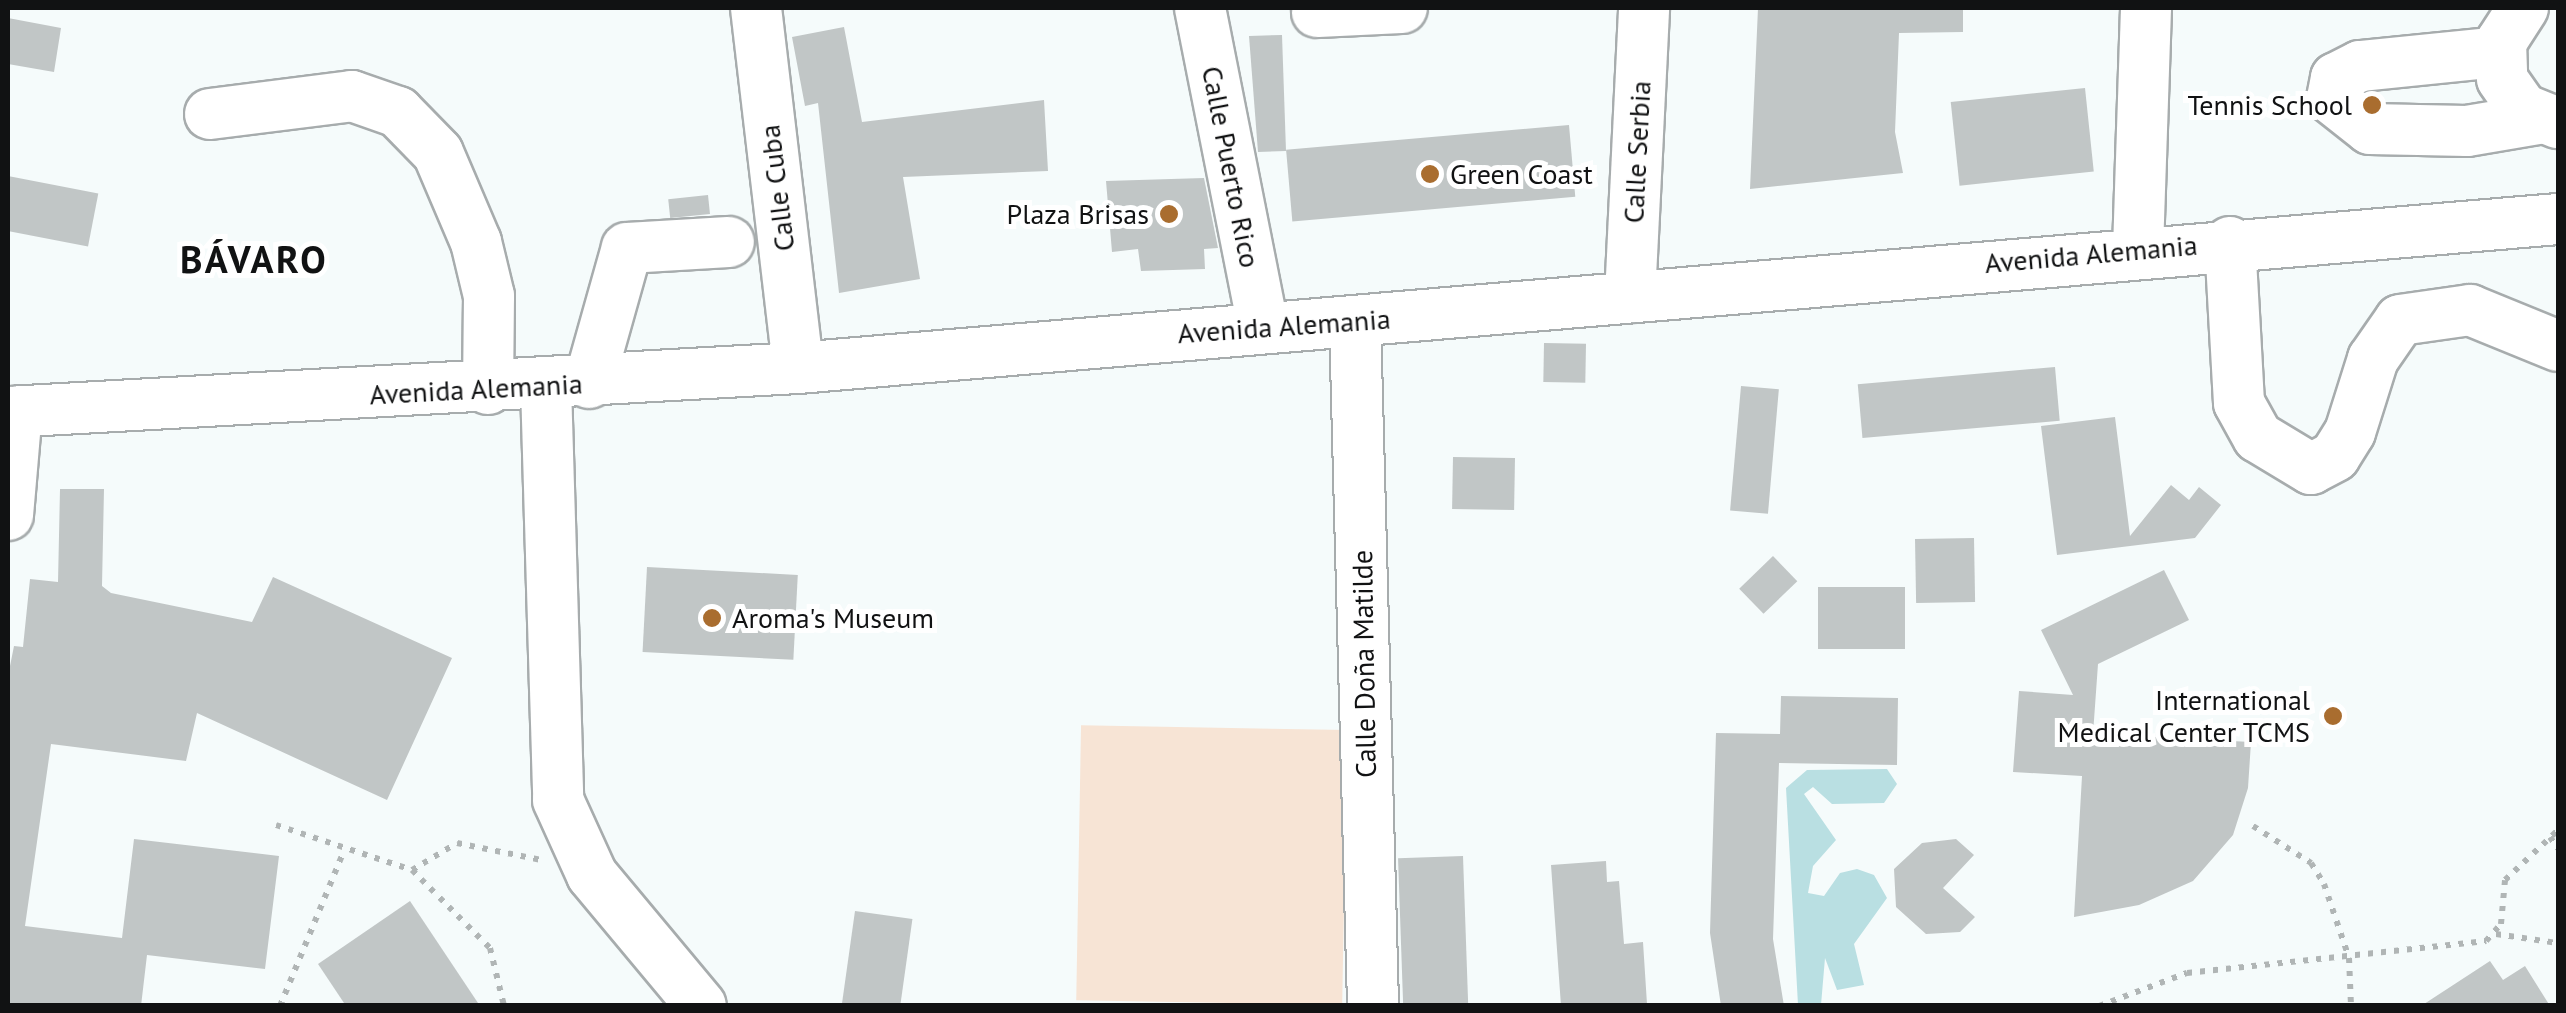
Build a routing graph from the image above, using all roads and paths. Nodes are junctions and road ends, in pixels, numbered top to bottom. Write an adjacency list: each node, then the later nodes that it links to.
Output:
1 (756, 8): 19 (street, Calle Cuba)
2 (1200, 8): 17 (street, Calle Puerto Rico)
3 (1402, 8): 7 (street)
4 (1644, 8): 15 (street, Calle Serbia)
5 (2146, 8): 14 (street)
6 (2523, 8): 8 (street)
7 (1317, 12)
8 (2499, 52): 10 (street); 10 (street)
9 (210, 114): 21 (street)
10 (2549, 121)
11 (2558, 219): 13 (street, Avenida Alemania)
12 (729, 242): 20 (street)
13 (2230, 242): 14 (street, Avenida Alemania); 18 (street)
14 (2138, 250): 15 (street, Avenida Alemania)
15 (1630, 297): 16 (street, Avenida Alemania)
16 (1356, 322): 17 (street, Avenida Alemania); 38 (street, Calle Doña Matilde)
17 (1263, 326): 19 (street, Avenida Alemania)
18 (2558, 346)
19 (798, 368): 20 (street, Avenida Alemania)
20 (567, 385): 21 (street, Avenida Alemania); 30 (street)
21 (488, 389): 22 (street, Avenida Alemania)
22 (12, 412): 23 (street)
23 (8, 515)
24 (276, 825): 29 (path)
25 (2254, 826): 34 (path)
26 (2558, 830): 27 (path)
27 (2550, 837): 28 (path); 32 (path)
28 (2558, 849)
29 (342, 853): 31 (path); 35 (path)
30 (580, 855): 31 (path); 37 (street)
31 (412, 870): 36 (path)
32 (2496, 934): 33 (path); 34 (path)
33 (2558, 943)
34 (2349, 958): 39 (path); 40 (path)
35 (280, 1006)
36 (504, 1006)
37 (701, 1006)
38 (1373, 1006)
39 (2099, 1006)
40 (2350, 1006)

